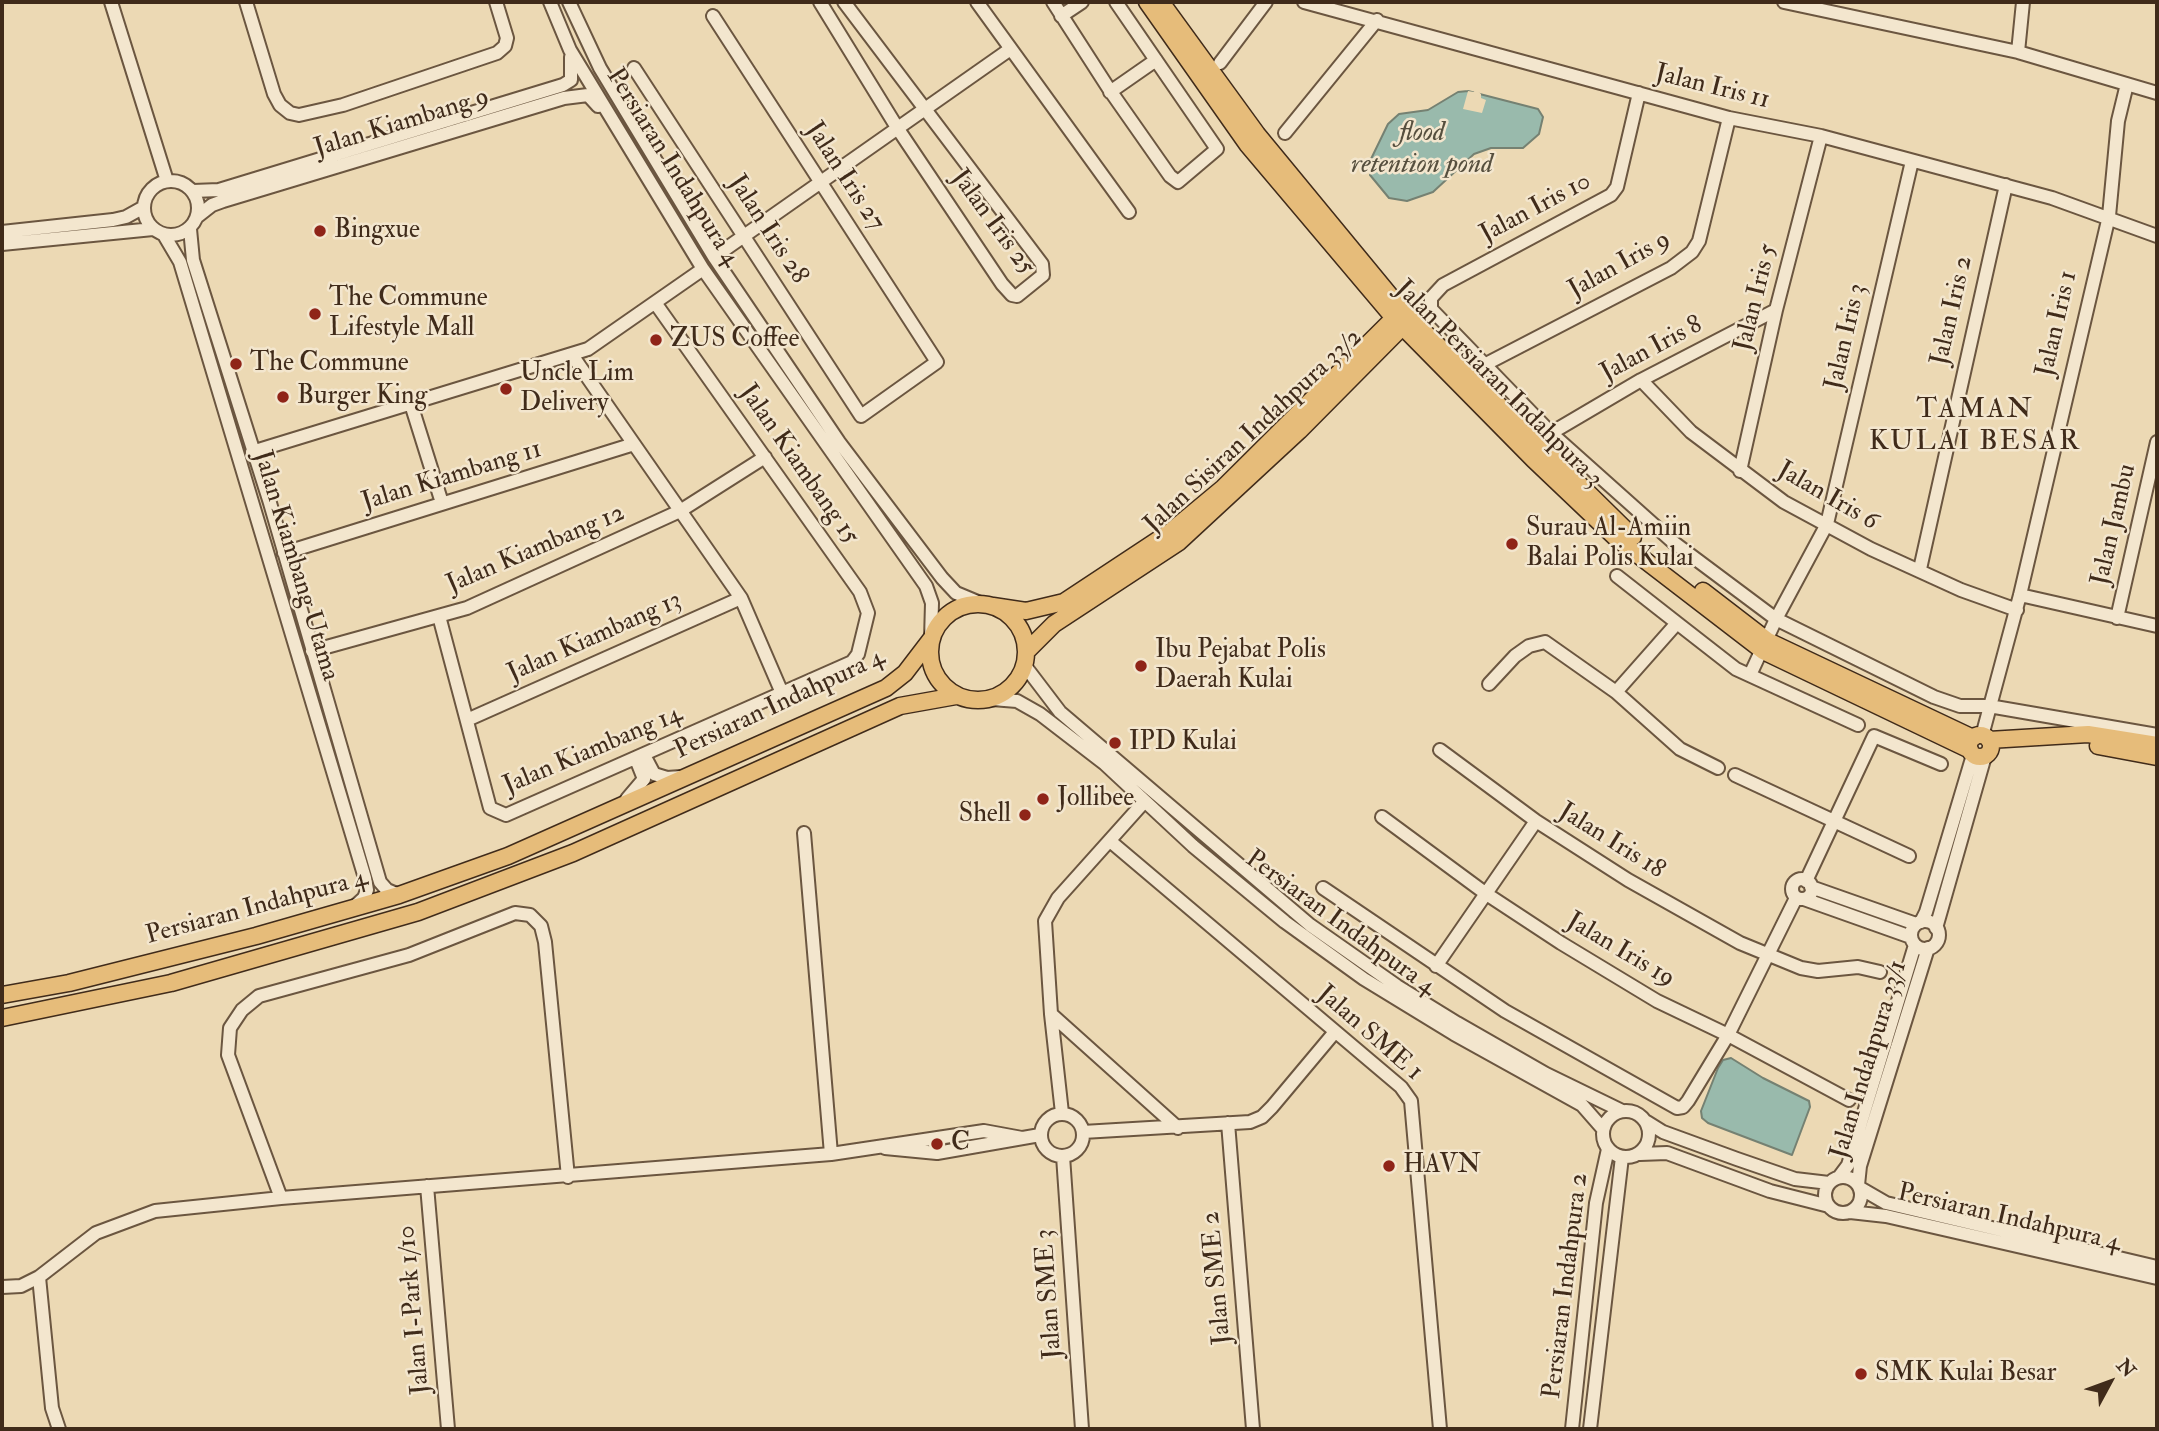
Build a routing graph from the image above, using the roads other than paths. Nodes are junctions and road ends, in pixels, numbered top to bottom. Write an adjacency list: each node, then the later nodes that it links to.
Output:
1 (111, 2): 39 (street)
2 (246, 2): 3 (street)
3 (496, 2)
4 (550, 2): 22 (street, Persiaran Indahpura 4)
5 (569, 2): 53 (street, Persiaran Indahpura 4)
6 (820, 2): 21 (street, Jalan Iris 25)
7 (976, 2): 23 (street)
8 (1053, 2): 19 (street)
9 (1083, 2): 19 (street)
10 (1116, 2): 25 (street)
11 (1147, 2): 57 (main road, Jalan Persiaran Indahpura 3)
12 (1161, 2): 57 (main road, Jalan Persiaran Indahpura 3)
13 (1266, 2): 26 (street)
14 (1304, 2): 20 (street, Jalan Iris 11)
15 (1784, 2): 24 (street)
16 (2022, 2): 24 (street)
17 (848, 6): 21 (street); 32 (street, Jalan Iris 25)
18 (713, 16): 40 (street, Jalan Iris 27)
19 (1061, 16): 29 (street)
20 (1377, 20): 30 (street, Jalan Iris 11); 36 (street)
21 (833, 22): 35 (street, Jalan Iris 25)
22 (570, 50): 34 (street, Persiaran Indahpura 4); 42 (street, Jalan Kiambang 9)
23 (1009, 51): 32 (street); 44 (street)
24 (2018, 52): 28 (street)
25 (1156, 60): 29 (street); 29 (street)
26 (1220, 63)
27 (634, 68): 51 (street, Jalan Iris 28)
28 (2127, 83): 31 (street); 46 (street, Jalan Iris 1)
29 (1110, 92)
30 (1639, 93): 33 (street, Jalan Iris 11); 59 (street, Jalan Iris 10)
31 (2157, 93)
32 (927, 108): 35 (street); 35 (street, Jalan Iris 25)
33 (1729, 118): 37 (street, Jalan Iris 11); 59 (street, Jalan Iris 9)
34 (613, 121): 45 (street, Jalan Kiambang 9); 54 (street, Persiaran Indahpura 4)
35 (898, 129): 40 (street)
36 (1285, 133)
37 (1821, 136): 38 (street, Jalan Iris 11); 56 (street, Jalan Iris 5)
38 (1912, 161): 41 (street, Jalan Iris 11); 71 (street, Jalan Iris 3)
39 (167, 181): 42 (street); 43 (street)
40 (821, 183): 51 (street); 62 (street, Jalan Iris 27)
41 (2006, 186): 46 (street, Jalan Iris 11); 73 (street, Jalan Iris 2)
42 (192, 191): 45 (street)
43 (144, 207): 48 (street); 49 (street)
44 (1129, 212)
45 (198, 216): 47 (street)
46 (2109, 216): 50 (street, Jalan Iris 11); 75 (street, Jalan Iris 1)
47 (190, 229): 49 (street); 66 (street, Jalan Kiambang Utama)
48 (2, 232)
49 (158, 232): 52 (street); 123 (street, Jalan Kiambang Utama)
50 (2157, 236)
51 (744, 237): 53 (street); 62 (street, Jalan Iris 28)
52 (2, 244)
53 (714, 257): 77 (street, Persiaran Indahpura 4)
54 (703, 269): 55 (street); 84 (street, Persiaran Indahpura 4)
55 (656, 304): 58 (street); 67 (street, Jalan Kiambang 15)
56 (1776, 310): 60 (street, Jalan Iris 8); 68 (street, Jalan Iris 5)
57 (1402, 318): 77 (main road, Jalan Sisiran Indahpura 33/2); 85 (main road, Jalan Persiaran Indahpura 3); 87 (main road, Jalan Sisiran Indahpura 33/2)
58 (572, 355): 61 (street); 65 (street)
59 (1483, 365): 63 (street)
60 (1641, 380): 63 (street, Jalan Iris 8); 68 (street, Jalan Iris 6)
61 (411, 404): 66 (street); 69 (street)
62 (861, 416)
63 (1551, 433): 81 (street)
64 (2157, 442): 80 (street, Jalan Jambu)
65 (634, 444): 69 (street, Jalan Kiambang 11); 70 (street)
66 (252, 452): 72 (street, Jalan Kiambang Utama)
67 (765, 457): 70 (street, Jalan Kiambang 12); 88 (street, Jalan Kiambang 15)
68 (1740, 471): 71 (street, Jalan Iris 6)
69 (442, 503): 72 (street, Jalan Kiambang 11)
70 (680, 511): 76 (street); 79 (street, Jalan Kiambang 12)
71 (1827, 524): 73 (street, Jalan Iris 6); 81 (street, Jalan Iris 3)
72 (284, 553): 86 (street, Jalan Kiambang Utama)
73 (1920, 569): 78 (street, Jalan Iris 6)
74 (1617, 576): 82 (street)
75 (2020, 595): 78 (street, Jalan Iris 1); 80 (street)
76 (741, 598): 92 (street); 97 (street, Jalan Kiambang 13)
77 (987, 605): 84 (main road); 87 (main road)
78 (2017, 610): 96 (street, Jalan Iris 1)
79 (439, 616): 86 (street, Jalan Kiambang 12); 97 (street, Jalan Kiambang 14)
80 (2117, 618): 83 (street)
81 (1776, 619): 85 (street, Jalan Iris 3); 94 (street)
82 (1677, 623): 89 (street); 91 (street)
83 (2157, 626)
84 (931, 639): 93 (main road); 109 (main road, Persiaran Indahpura 4)
85 (1765, 646): 89 (street, Jalan Iris 3); 98 (main road, Jalan Persiaran Indahpura 3)
86 (312, 651): 121 (street, Jalan Kiambang Utama)
87 (1026, 659): 95 (main road); 135 (street, Persiaran Indahpura 4)
88 (852, 662): 92 (street, Jalan Kiambang 14)
89 (1750, 675): 99 (street)
90 (1489, 684): 91 (street)
91 (1616, 692): 107 (street)
92 (782, 693): 104 (street, Jalan Kiambang 14)
93 (956, 696): 95 (main road); 131 (main road)
94 (1934, 697): 96 (street); 98 (street)
95 (992, 699): 110 (street, Persiaran Indahpura 4)
96 (1989, 706): 100 (street); 102 (street, Jalan Iris 1)
97 (467, 720): 104 (street, Jalan Kiambang 14)
98 (1923, 722): 102 (main road, Jalan Persiaran Indahpura 3)
99 (1858, 725)
100 (2157, 735)
101 (2157, 745): 102 (main road)
102 (1980, 746): 105 (main road); 124 (street); 125 (street, Jalan Indahpura 33/1)
103 (1440, 750): 114 (street, Jalan Iris 18)
104 (640, 757): 109 (street); 111 (street)
105 (2157, 757)
106 (1941, 764): 113 (street)
107 (1718, 768)
108 (1735, 775): 113 (street)
109 (690, 776): 111 (main road, Persiaran Indahpura 4)
110 (1144, 802): 116 (street); 140 (street, Persiaran Indahpura 4)
111 (613, 810): 121 (main road, Persiaran Indahpura 4)
112 (1382, 817): 120 (street, Jalan Iris 19)
113 (1834, 820): 117 (street); 118 (street)
114 (1536, 821): 120 (street); 126 (street, Jalan Iris 18)
115 (804, 833): 144 (street)
116 (1110, 841): 130 (street); 132 (street, Jalan SME 1)
117 (1909, 856)
118 (1809, 884): 122 (street); 125 (street)
119 (1323, 888): 127 (street)
120 (1485, 893): 127 (street); 133 (street, Jalan Iris 19)
121 (399, 895): 123 (main road, Persiaran Indahpura 4)
122 (1800, 898): 125 (street); 126 (street)
123 (353, 909): 129 (main road, Persiaran Indahpura 4)
124 (1936, 928): 125 (street); 125 (street)
125 (1918, 935): 149 (street, Jalan Indahpura 33/1); 151 (street, Jalan Indahpura 33/1)
126 (1768, 956): 128 (street, Jalan Iris 18); 133 (street)
127 (1436, 966): 133 (street)
128 (1880, 972)
129 (2, 995)
130 (1051, 1014): 136 (street); 139 (street)
131 (2, 1018)
132 (1334, 1033): 138 (street); 163 (street, Jalan SME 1)
133 (1728, 1035): 134 (street, Jalan Iris 19)
134 (1849, 1100)
135 (1622, 1111): 137 (street); 140 (street)
136 (1062, 1113): 141 (street); 142 (street)
137 (1647, 1122): 145 (street); 149 (street, Persiaran Indahpura 4)
138 (1228, 1123): 139 (street); 162 (street, Jalan SME 2)
139 (1178, 1128): 141 (street)
140 (1603, 1129): 143 (street)
141 (1083, 1132): 146 (street)
142 (1040, 1135): 144 (street); 146 (street)
143 (1608, 1149): 147 (street); 164 (street, Persiaran Indahpura 2)
144 (831, 1154): 148 (street)
145 (1640, 1154): 147 (street); 153 (street, Persiaran Indahpura 4)
146 (1063, 1156): 161 (street, Jalan SME 3)
147 (1622, 1157): 165 (street, Persiaran Indahpura 2)
148 (568, 1177): 150 (street); 152 (street)
149 (1834, 1180): 151 (street, Persiaran Indahpura 4); 153 (street)
150 (427, 1186): 152 (street); 160 (street, Jalan I-Park 1/10)
151 (1859, 1187): 154 (street, Persiaran Indahpura 4); 155 (street, Persiaran Indahpura 4)
152 (281, 1198): 156 (street)
153 (1829, 1206): 154 (street, Persiaran Indahpura 4)
154 (1850, 1212): 157 (street, Persiaran Indahpura 4)
155 (2157, 1267)
156 (39, 1277): 158 (street); 159 (street)
157 (2157, 1278)
158 (2, 1287)
159 (59, 1429)
160 (448, 1429)
161 (1082, 1429)
162 (1253, 1429)
163 (1440, 1429)
164 (1572, 1429)
165 (1590, 1429)

